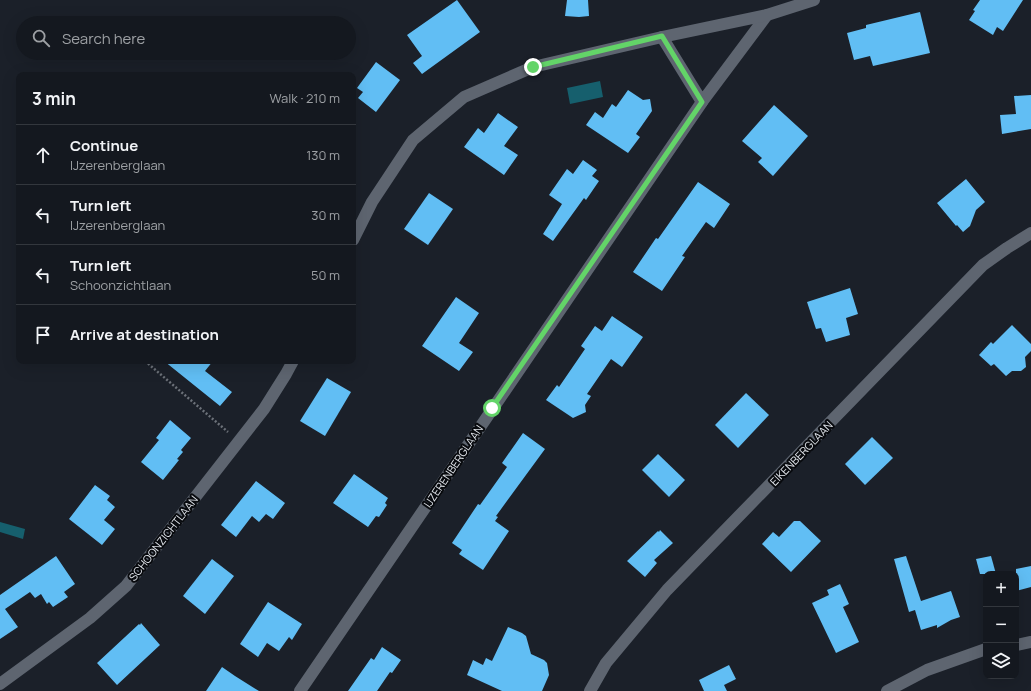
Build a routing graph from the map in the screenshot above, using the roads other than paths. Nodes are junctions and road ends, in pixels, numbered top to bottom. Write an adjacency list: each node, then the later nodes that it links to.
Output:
1 (814, 0): 2 (street)
2 (767, 15): 3 (street); 4 (street, IJZERENBERGLAAN)
3 (662, 36): 4 (street); 6 (street)
4 (702, 102): 12 (street, IJZERENBERGLAAN)
5 (1031, 233): 13 (street, EIKENBERGLAAN)
6 (356, 234)
7 (291, 364): 11 (street, SCHOONZICHTLAAN)
8 (1031, 642): 9 (street)
9 (1019, 644)
10 (983, 650): 14 (street)
11 (0, 684)
12 (300, 691)
13 (590, 691)
14 (886, 691)

